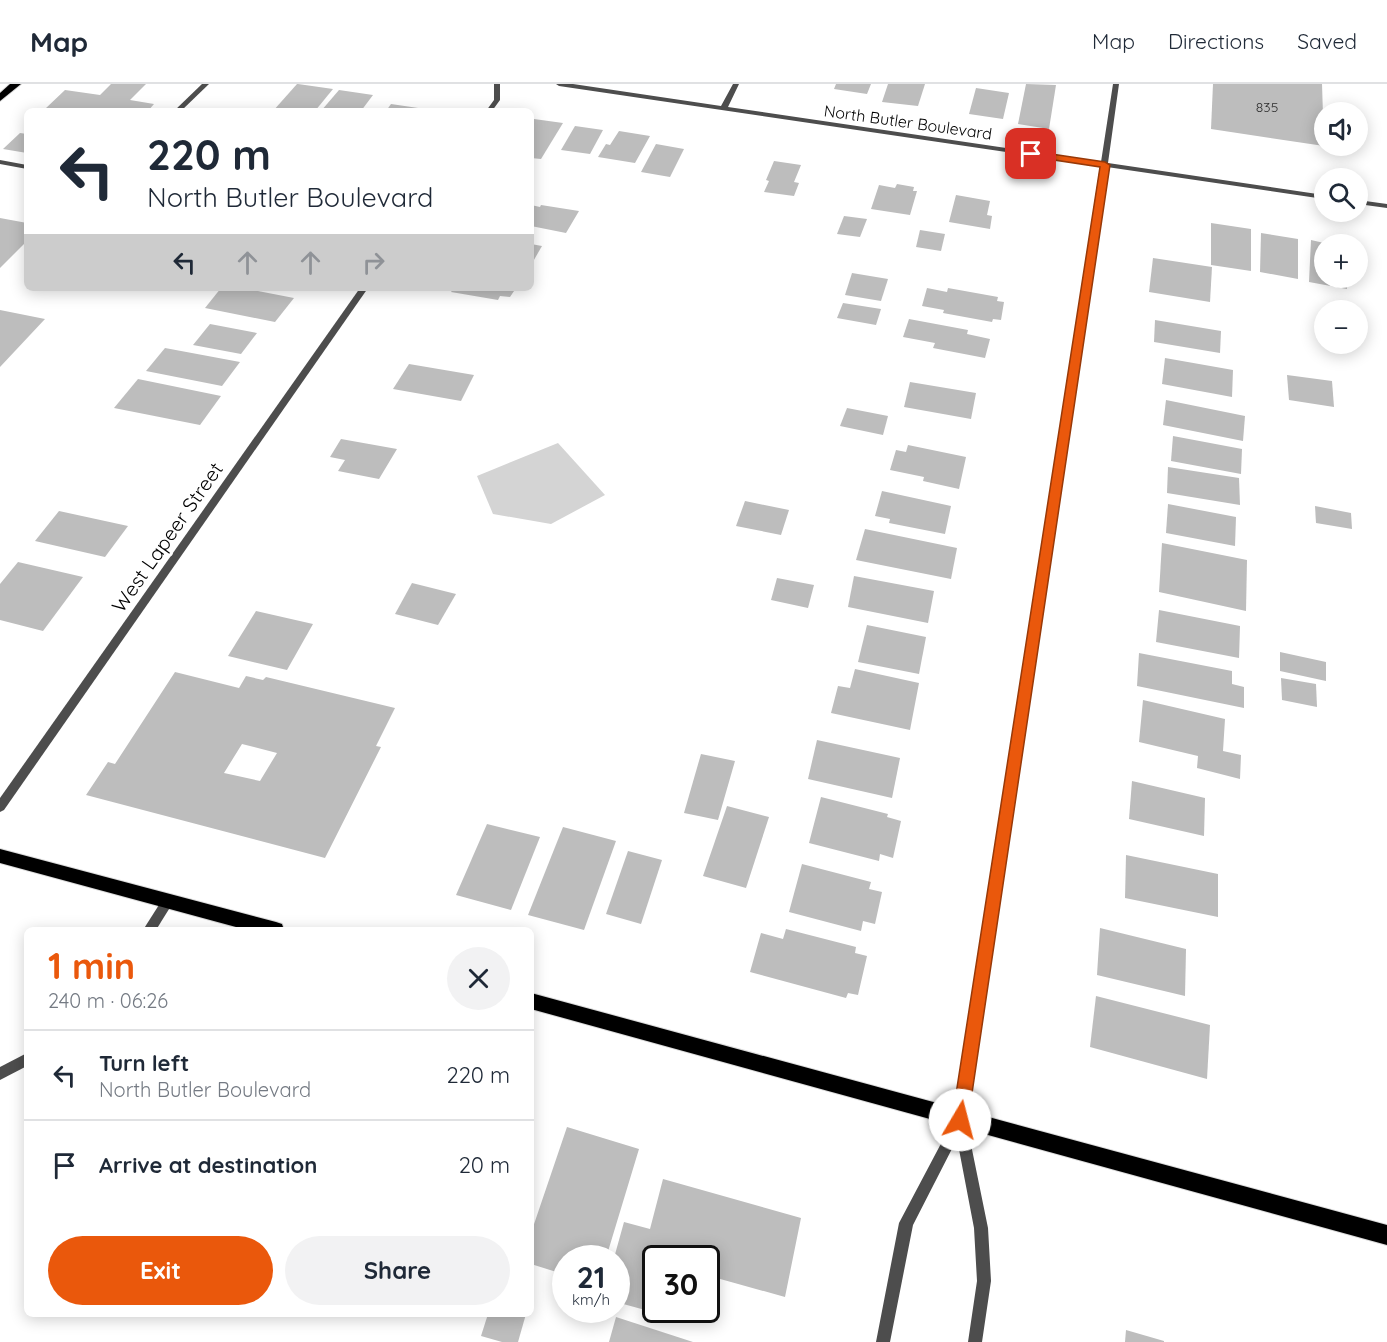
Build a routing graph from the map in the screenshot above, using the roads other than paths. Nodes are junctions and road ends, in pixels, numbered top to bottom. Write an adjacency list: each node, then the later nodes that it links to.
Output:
1 (16, 84): 7 (main road)
2 (206, 84): 8 (street)
3 (497, 84): 9 (street)
4 (559, 84): 10 (street, North Butler Boulevard)
5 (736, 84): 10 (street)
6 (1116, 84): 12 (street)
7 (0, 98)
8 (180, 108)
9 (491, 108)
10 (723, 109): 12 (street, North Butler Boulevard)
11 (0, 162): 13 (street)
12 (1105, 165): 14 (street, North Butler Boulevard); 26 (street)
13 (24, 166)
14 (1314, 196)
15 (1368, 203): 16 (street)
16 (1387, 206)
17 (362, 291): 18 (street, West Lapeer Street)
18 (0, 807)
19 (0, 856): 20 (main road)
20 (168, 901): 21 (street); 22 (main road)
21 (150, 927)
22 (265, 927)
23 (534, 1002): 26 (main road)
24 (24, 1061): 25 (street)
25 (0, 1074)
26 (960, 1120): 27 (main road); 28 (street); 29 (street)
27 (1387, 1235)
28 (883, 1342)
29 (975, 1342)

